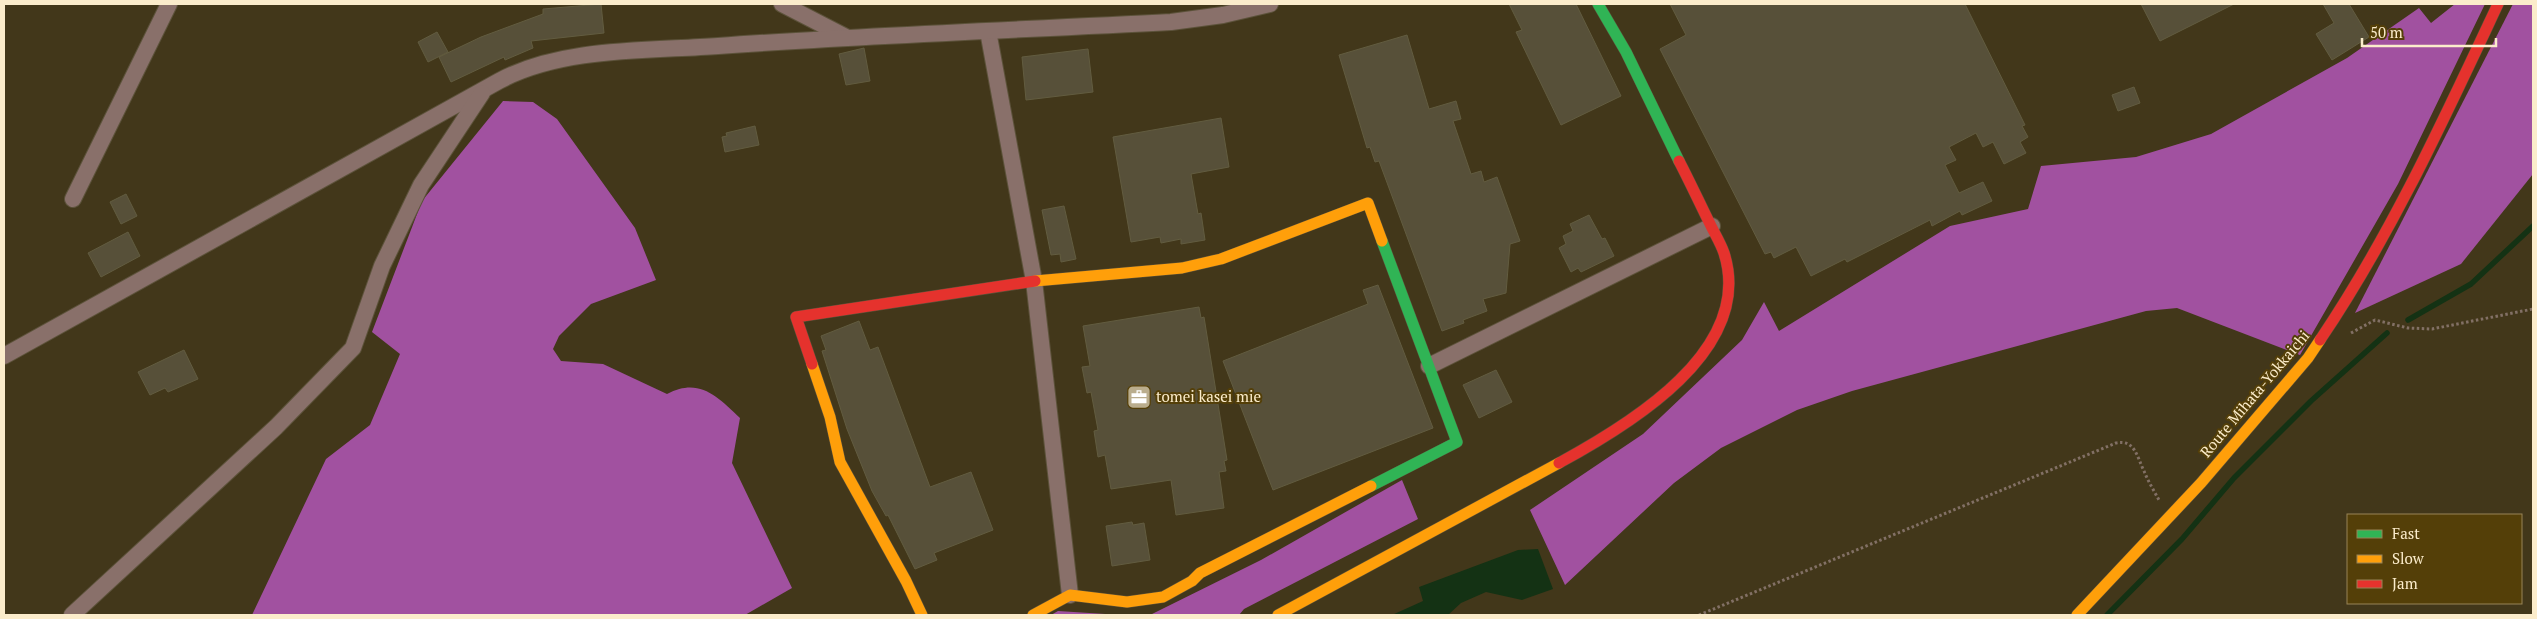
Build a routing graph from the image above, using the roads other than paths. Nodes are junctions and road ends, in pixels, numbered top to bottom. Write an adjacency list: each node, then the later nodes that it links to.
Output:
1 (169, 4): 9 (street)
2 (782, 4): 7 (street)
3 (1270, 4): 6 (street)
4 (1598, 4): 10 (street)
5 (2498, 4): 19 (street, Route Mihata-Yokkaichi)
6 (988, 32): 7 (street); 11 (street)
7 (846, 37): 8 (street)
8 (485, 89): 12 (street); 15 (street)
9 (73, 199)
10 (1712, 226): 13 (street); 18 (street)
11 (1034, 281): 13 (street); 14 (street); 16 (street)
12 (4, 356)
13 (1429, 366): 14 (street)
14 (1070, 595): 17 (street)
15 (72, 615)
16 (922, 615)
17 (1033, 615)
18 (1278, 615)
19 (2077, 615)

